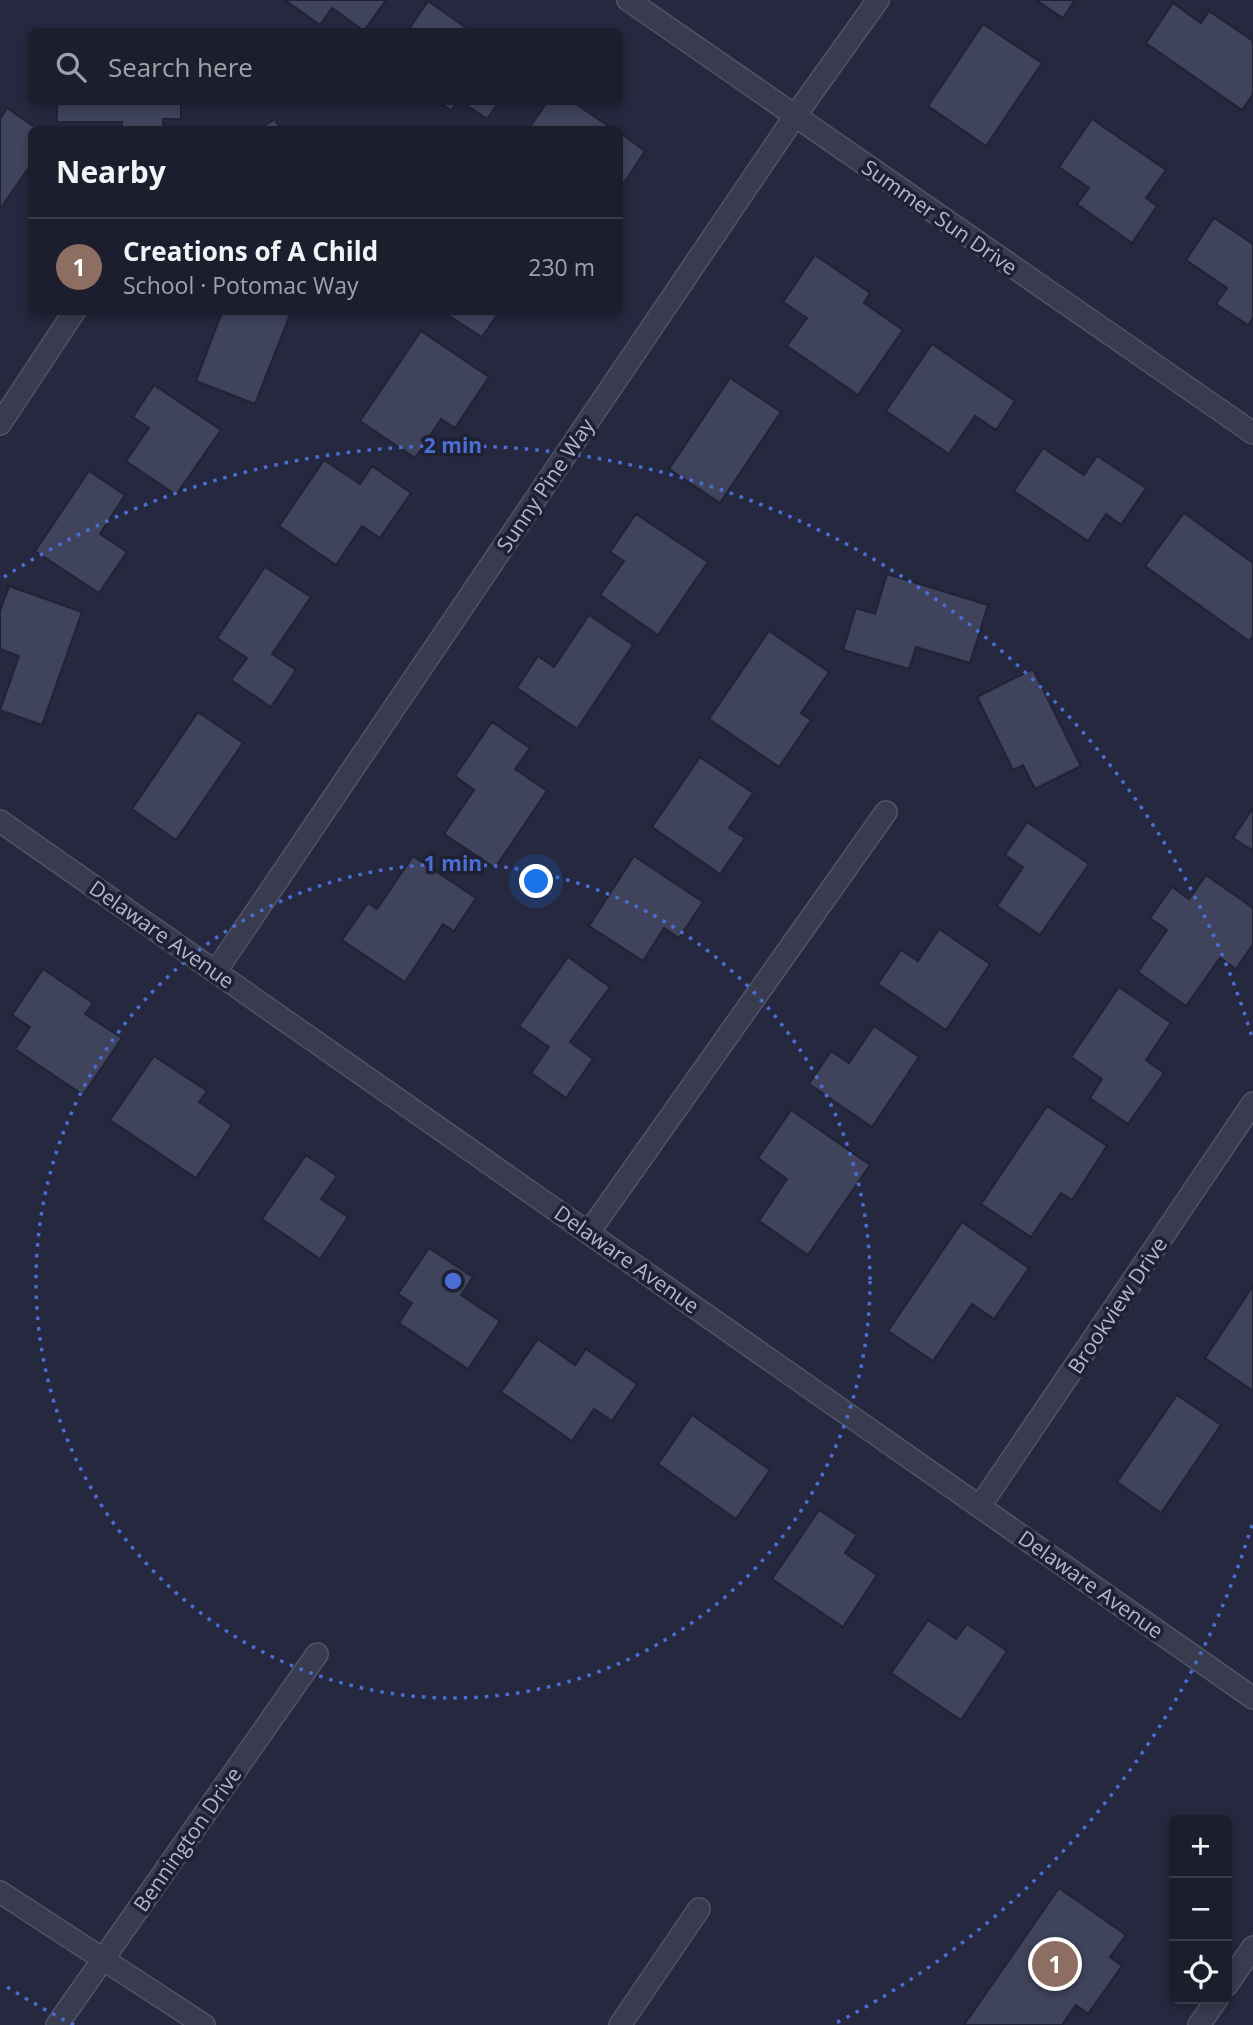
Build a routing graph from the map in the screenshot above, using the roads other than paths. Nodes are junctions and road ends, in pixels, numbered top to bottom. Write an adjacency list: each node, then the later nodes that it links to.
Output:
1 (628, 0): 3 (street, Summer Sun Drive)
2 (878, 0): 3 (street, Sunny Pine Way)
3 (795, 116): 6 (street, Summer Sun Drive); 9 (street, Sunny Pine Way)
4 (72, 315): 5 (street)
5 (0, 424)
6 (1253, 433)
7 (886, 812): 11 (street)
8 (0, 821): 9 (street, Delaware Avenue)
9 (216, 971): 11 (street, Delaware Avenue)
10 (1253, 1103): 12 (street, Brookview Drive)
11 (589, 1232): 12 (street, Delaware Avenue)
12 (980, 1506): 14 (street, Delaware Avenue)
13 (317, 1654): 18 (street, Bennington Drive)
14 (1253, 1698)
15 (0, 1892): 18 (street)
16 (699, 1909): 23 (street)
17 (1253, 1947): 19 (street)
18 (103, 1960): 21 (street, Bennington Drive); 22 (street)
19 (1232, 1978)
20 (1214, 2004): 24 (street)
21 (57, 2025)
22 (204, 2025)
23 (620, 2025)
24 (1199, 2025)

